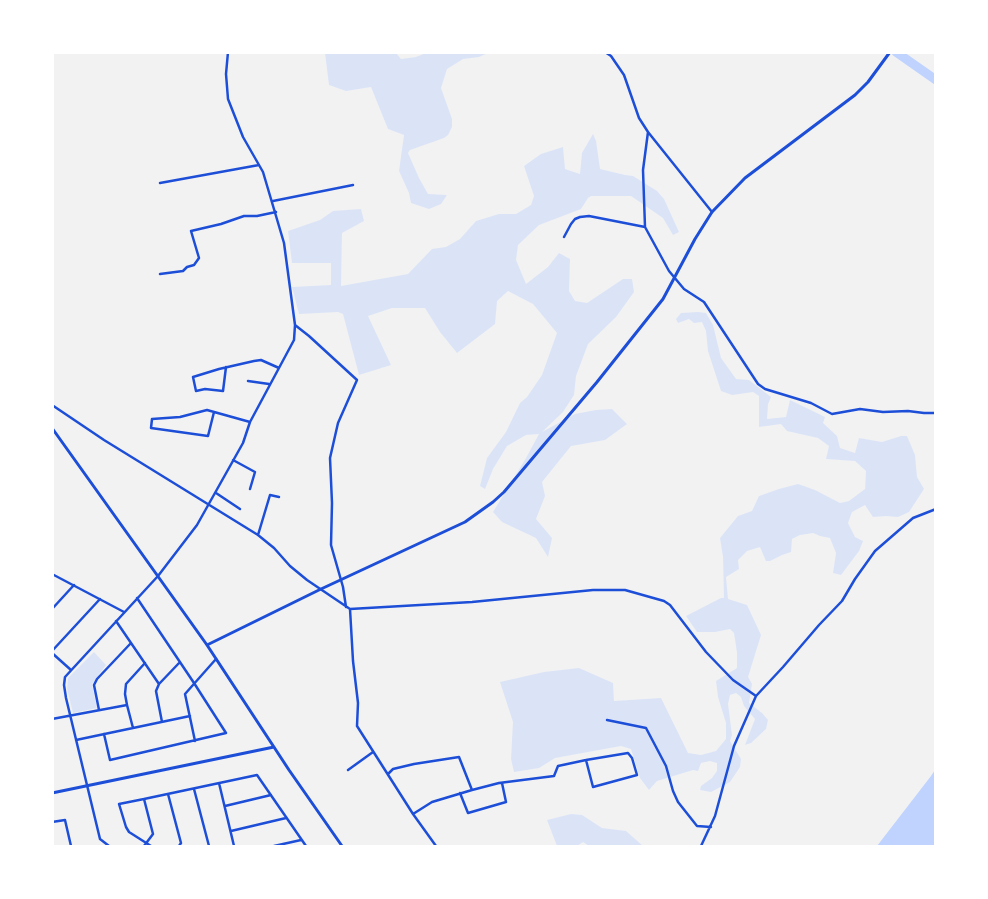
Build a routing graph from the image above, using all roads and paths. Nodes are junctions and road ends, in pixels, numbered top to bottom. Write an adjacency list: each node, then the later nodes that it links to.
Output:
1 (228, 52): 5 (street)
2 (605, 52): 4 (street)
3 (890, 52): 10 (street)
4 (648, 132): 10 (street); 11 (street)
5 (259, 165): 6 (street); 8 (street)
6 (160, 183)
7 (353, 185): 8 (street)
8 (273, 202): 9 (street)
9 (276, 212): 13 (street); 15 (street)
10 (712, 212): 14 (street)
11 (645, 227): 12 (street); 14 (street)
12 (564, 237)
13 (160, 274)
14 (675, 278): 22 (street); 35 (street)
15 (295, 324): 17 (street); 35 (street)
16 (226, 367): 16 (street); 17 (street)
17 (279, 368): 19 (street)
18 (248, 381): 19 (street)
19 (270, 384): 23 (street)
20 (52, 405): 29 (street)
21 (214, 412): 21 (street); 23 (street)
22 (936, 413)
23 (250, 422): 25 (street)
24 (52, 428): 34 (street)
25 (233, 460): 26 (street); 27 (street)
26 (250, 489)
27 (216, 493): 29 (street); 30 (street)
28 (279, 497): 32 (street)
29 (209, 505): 32 (street); 34 (street)
30 (240, 509)
31 (936, 509): 53 (street)
32 (258, 535): 37 (street)
33 (52, 574): 36 (street)
34 (158, 576): 38 (street); 45 (street)
35 (340, 580): 37 (street); 40 (street)
36 (74, 585): 39 (street); 41 (street)
37 (321, 589): 40 (street); 45 (street)
38 (136, 598): 42 (street); 48 (street)
39 (100, 600): 42 (street); 46 (street)
40 (348, 608): 53 (street); 66 (street)
41 (52, 609)
42 (124, 612): 43 (street)
43 (116, 620): 44 (street); 50 (street)
44 (131, 643): 49 (street); 55 (street)
45 (207, 645): 47 (street)
46 (52, 652): 50 (street)
47 (216, 659): 51 (street); 65 (street)
48 (180, 662): 51 (street); 52 (street)
49 (145, 663): 52 (street); 54 (street)
50 (71, 670): 56 (street)
51 (194, 683): 57 (street); 64 (street)
52 (160, 684): 60 (street)
53 (756, 696): 84 (street)
54 (127, 705): 55 (street); 61 (street)
55 (99, 710): 56 (street)
56 (70, 716): 58 (street); 63 (street)
57 (190, 716): 60 (street); 64 (street)
58 (52, 719)
59 (607, 720): 84 (street)
60 (162, 722): 61 (street)
61 (134, 728): 62 (street)
62 (104, 734): 63 (street); 64 (street)
63 (76, 740): 72 (street)
64 (195, 741)
65 (274, 748): 72 (street); 96 (street)
66 (373, 752): 68 (street); 69 (street)
67 (586, 760): 67 (street); 71 (street)
68 (348, 770)
69 (388, 774): 74 (street); 81 (street)
70 (219, 783): 73 (street); 78 (street); 80 (street)
71 (502, 783): 74 (street); 77 (street)
72 (88, 786): 75 (street); 89 (street)
73 (194, 789): 76 (street); 92 (street)
74 (472, 790): 77 (street)
75 (52, 793)
76 (168, 794): 79 (street); 91 (street)
77 (460, 794): 81 (street)
78 (271, 795): 80 (street); 82 (street)
79 (144, 799): 87 (street); 87 (street)
80 (225, 806): 85 (street)
81 (413, 814): 97 (street)
82 (286, 818): 85 (street); 86 (street)
83 (52, 822): 88 (street)
84 (711, 827): 98 (street)
85 (231, 831): 93 (street)
86 (301, 840): 94 (street); 95 (street)
87 (145, 845): 90 (street)
88 (71, 846)
89 (109, 846)
90 (151, 846)
91 (179, 846)
92 (209, 846)
93 (234, 846)
94 (274, 846)
95 (306, 846)
96 (342, 846)
97 (436, 846)
98 (701, 846)

